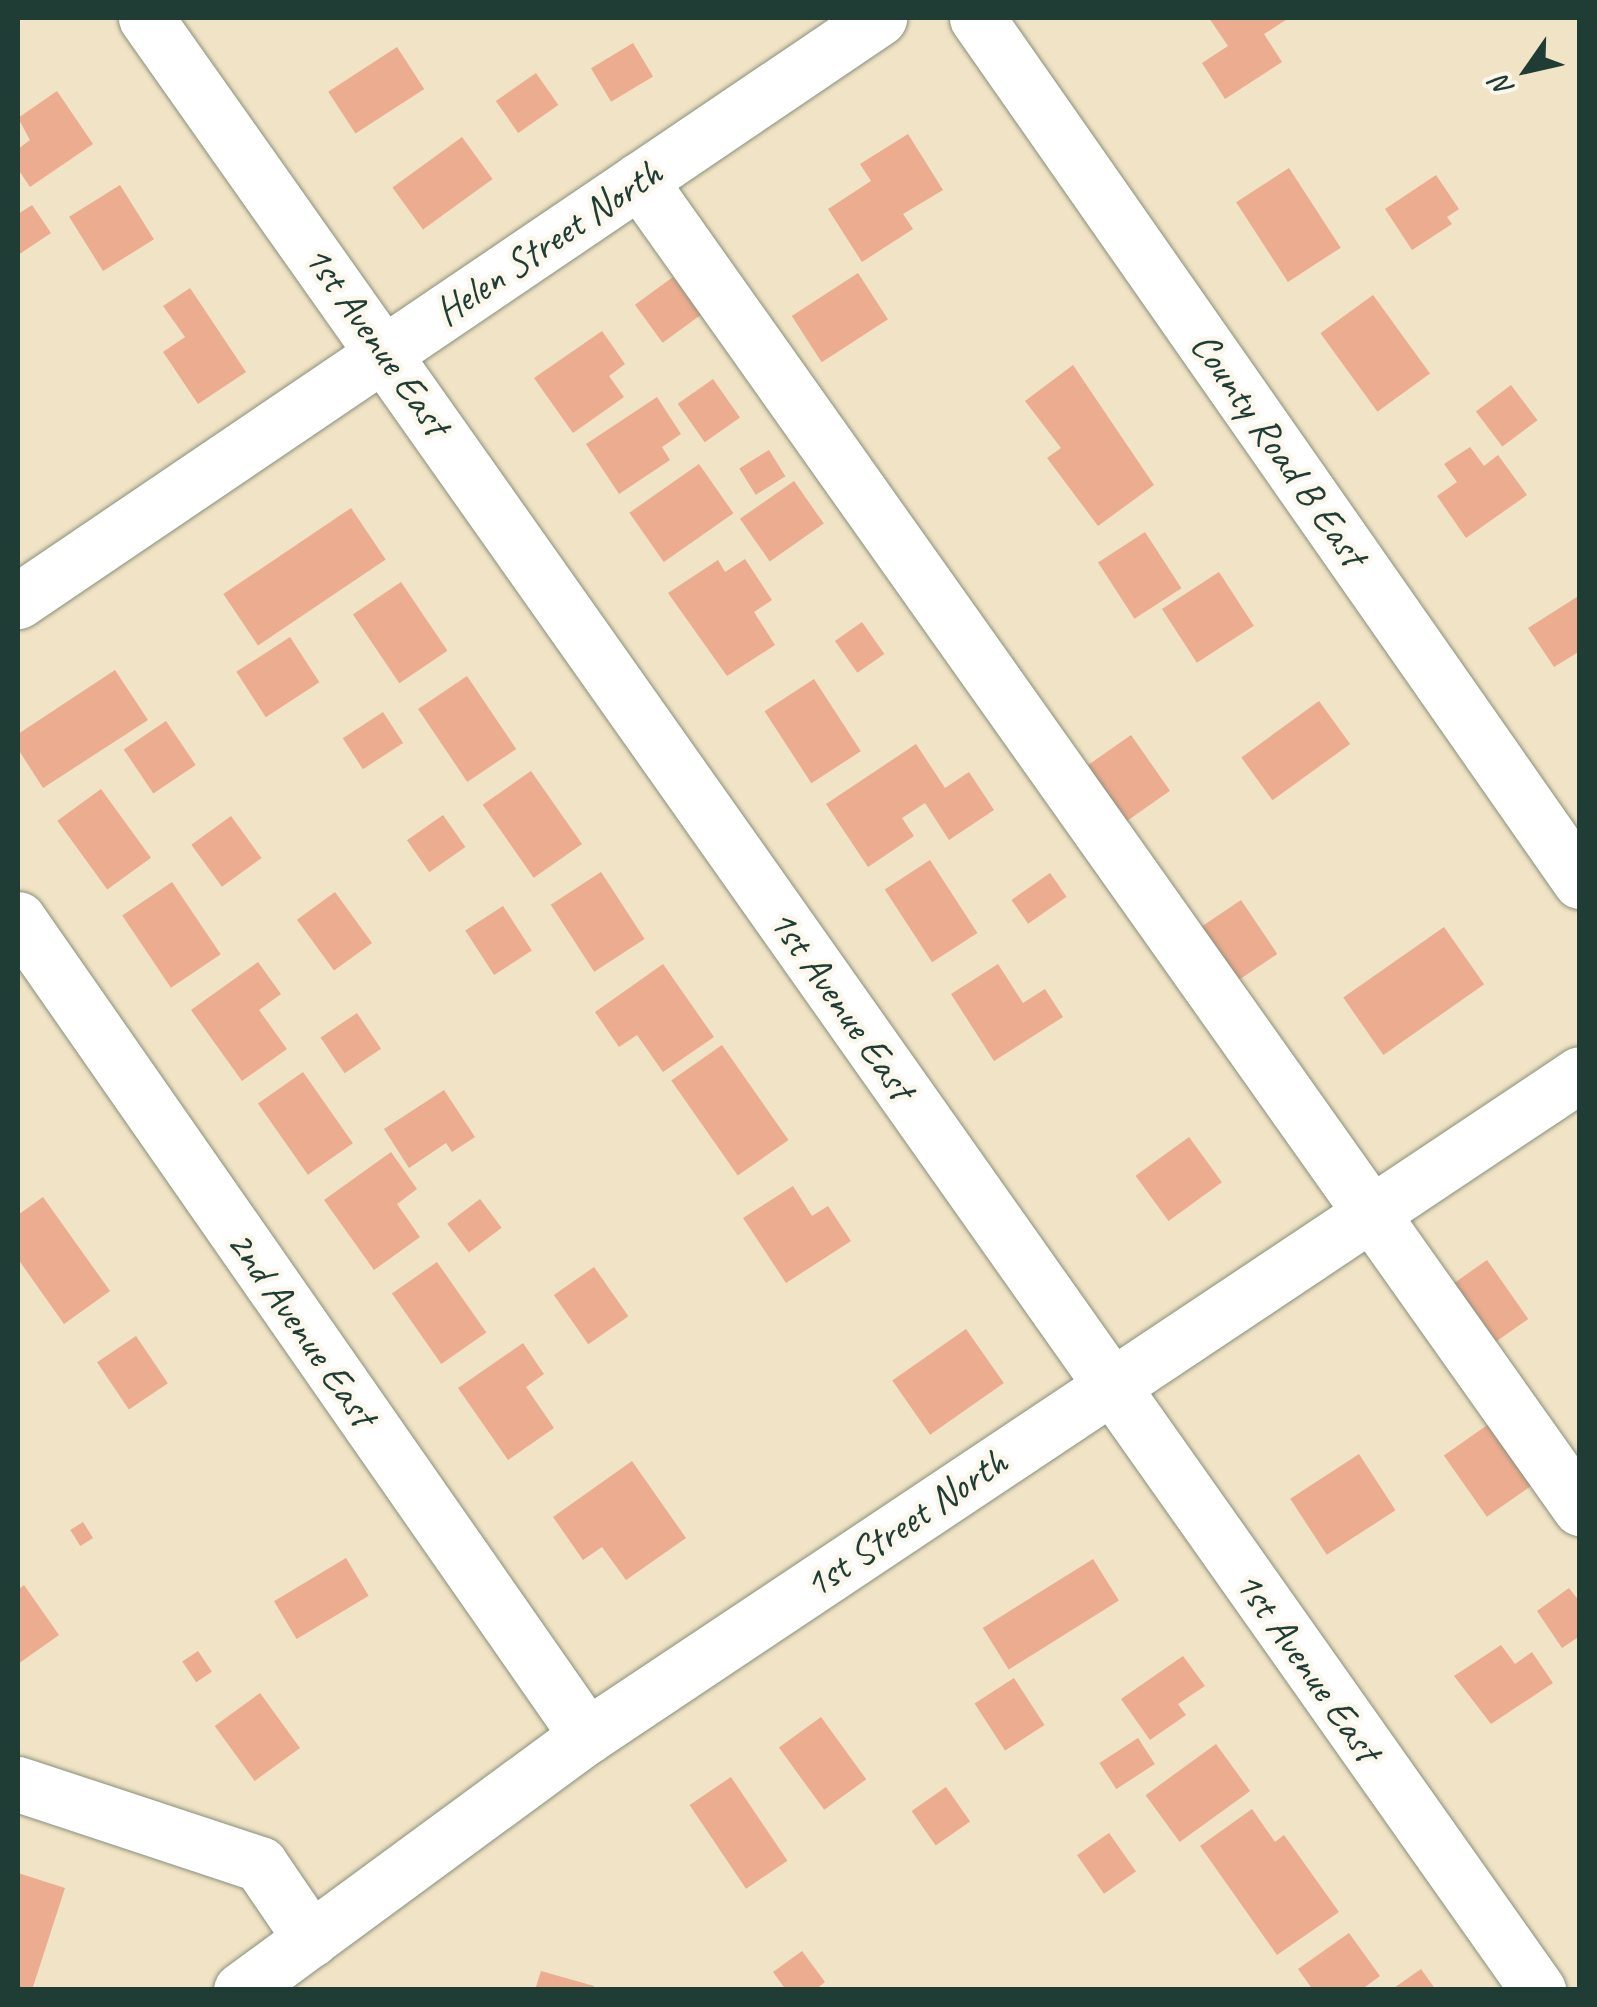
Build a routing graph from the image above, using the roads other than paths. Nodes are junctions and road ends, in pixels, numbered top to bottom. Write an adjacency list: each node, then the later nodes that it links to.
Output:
1 (146, 18): 5 (street, 1st Avenue East)
2 (879, 18): 4 (street, Helen Street North)
3 (977, 18): 7 (street, County Road B East)
4 (640, 180): 5 (street, Helen Street North); 10 (street)
5 (386, 352): 6 (street, Helen Street North); 11 (street, 1st Avenue East)
6 (18, 602)
7 (1580, 881)
8 (18, 919): 13 (street, 2nd Avenue East)
9 (1580, 1074): 10 (street, 1st Street North)
10 (1372, 1212): 11 (street, 1st Street North); 12 (street)
11 (1109, 1386): 13 (street, 1st Street North); 17 (street, 1st Avenue East)
12 (1580, 1508)
13 (587, 1736): 15 (street, 1st Street North)
14 (18, 1784): 15 (street)
15 (311, 1939): 16 (street, 1st Street North)
16 (242, 1990)
17 (1538, 1990)

